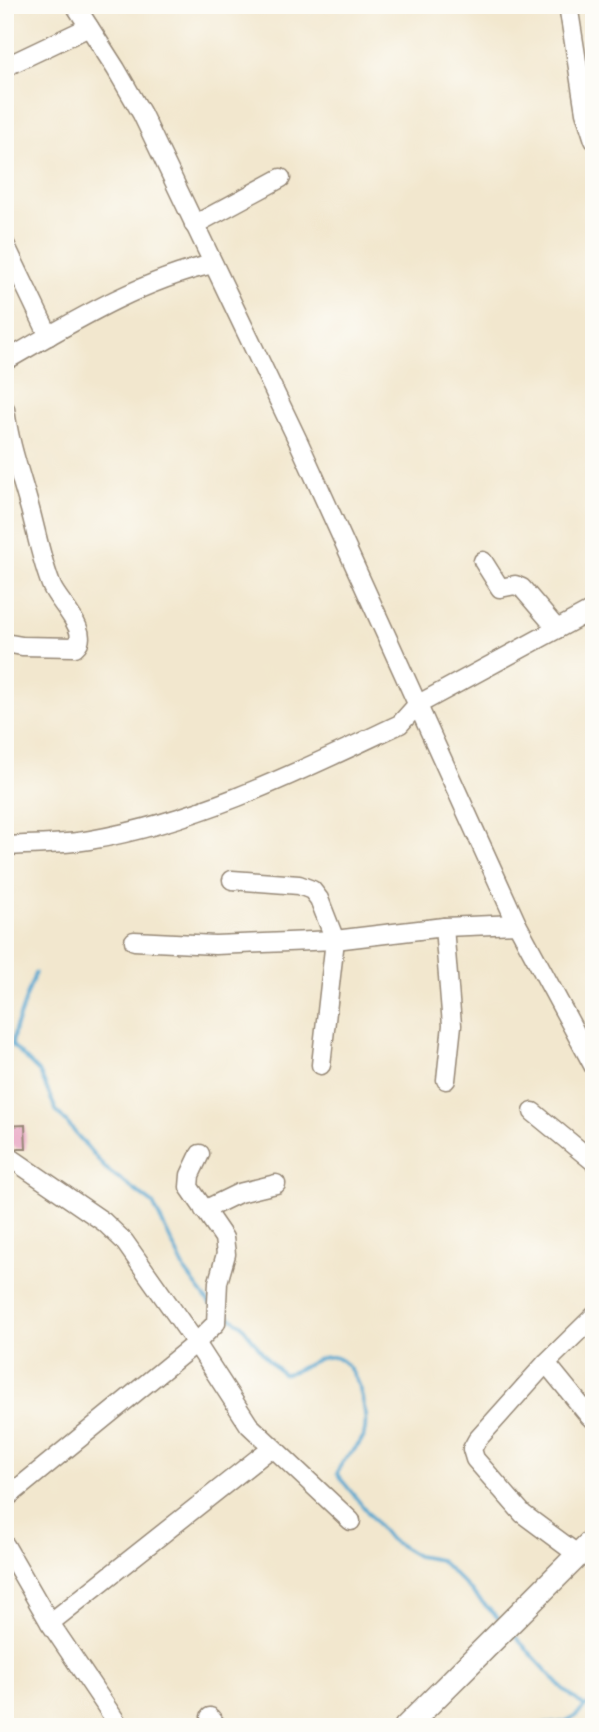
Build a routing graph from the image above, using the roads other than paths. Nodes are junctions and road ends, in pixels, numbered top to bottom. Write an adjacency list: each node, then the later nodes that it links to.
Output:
1 (75, 5): 3 (street)
2 (568, 5): 5 (street)
3 (89, 27): 4 (street); 7 (street)
4 (5, 67)
5 (594, 140)
6 (281, 178): 7 (street)
7 (194, 225): 9 (street)
8 (5, 244): 10 (street)
9 (213, 264): 10 (street); 17 (street)
10 (49, 336): 11 (street)
11 (5, 360)
12 (5, 409): 16 (street)
13 (483, 561): 15 (street)
14 (594, 609): 15 (street)
15 (557, 629): 17 (street)
16 (5, 643)
17 (416, 705): 18 (street); 20 (street)
18 (5, 846)
19 (232, 880): 22 (street)
20 (517, 924): 21 (street); 25 (street)
21 (443, 927): 22 (street); 26 (street)
22 (335, 940): 23 (street); 24 (street)
23 (134, 941)
24 (321, 1065)
25 (594, 1067)
26 (446, 1080)
27 (533, 1112): 30 (street)
28 (5, 1154): 34 (street)
29 (200, 1154): 32 (street)
30 (594, 1162)
31 (276, 1184): 32 (street)
32 (205, 1210): 34 (street)
33 (594, 1316): 35 (street)
34 (196, 1343): 37 (street); 38 (street)
35 (546, 1363): 36 (street); 42 (street)
36 (590, 1417)
37 (271, 1447): 39 (street); 43 (street)
38 (5, 1499)
39 (351, 1521)
40 (594, 1539): 42 (main road)
41 (5, 1545): 43 (street)
42 (585, 1556): 44 (main road)
43 (50, 1623): 45 (street)
44 (495, 1648): 46 (main road); 47 (main road)
45 (120, 1727)
46 (406, 1727)
47 (428, 1727)

